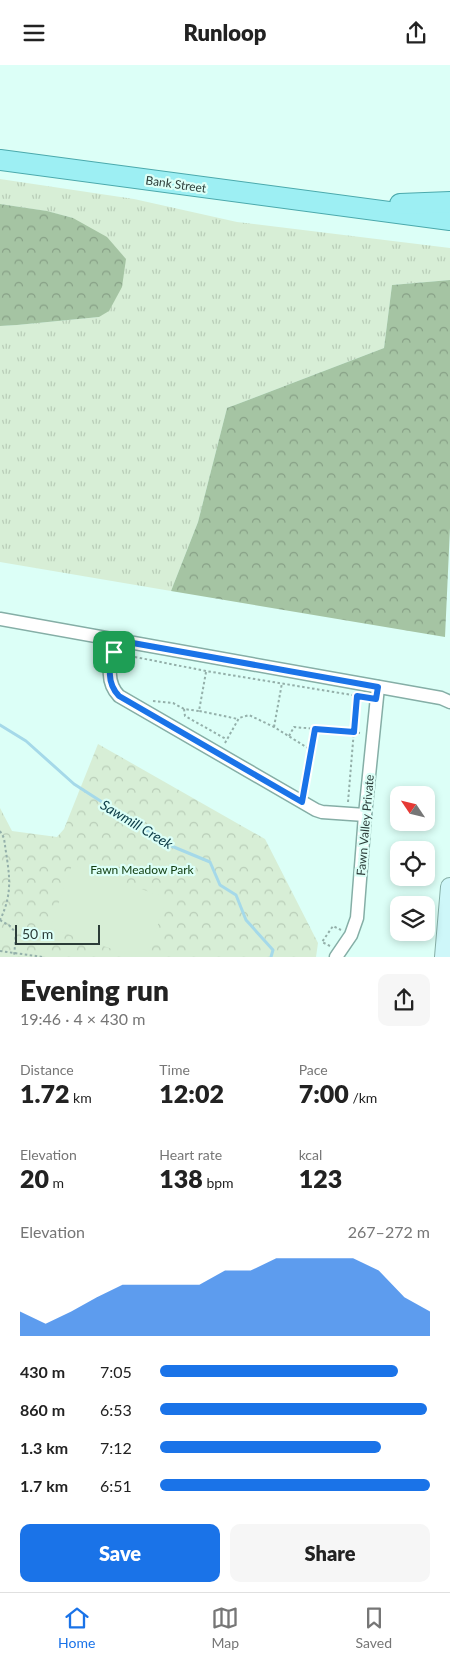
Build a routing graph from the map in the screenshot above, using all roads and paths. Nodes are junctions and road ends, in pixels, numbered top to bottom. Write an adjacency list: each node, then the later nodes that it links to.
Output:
1 (0, 159): 3 (main road, Bank Street)
2 (450, 202): 3 (main road, Bank Street)
3 (352, 206): 4 (main road, Bank Street)
4 (450, 220)
5 (0, 619): 6 (street)
6 (119, 649): 7 (street); 8 (path); 9 (path); 25 (street)
7 (209, 657): 8 (path); 10 (street)
8 (206, 671): 10 (path); 16 (path)
9 (123, 672)
10 (283, 677): 12 (street); 12 (path); 18 (path)
11 (378, 687): 12 (street); 13 (street); 21 (street, Fawn Valley Private)
12 (358, 690): 20 (path)
13 (447, 697)
14 (153, 701): 15 (path)
15 (184, 709): 16 (path); 23 (path)
16 (199, 711): 17 (path)
17 (238, 719): 18 (path); 23 (path)
18 (274, 727): 22 (path)
19 (315, 729): 20 (path); 22 (path); 24 (path)
20 (354, 732): 21 (path); 27 (path)
21 (373, 734): 28 (street, Fawn Valley Private)
22 (289, 737): 24 (path)
23 (227, 739): 25 (path)
24 (311, 750): 26 (path)
25 (219, 754): 26 (street)
26 (302, 802): 27 (street)
27 (349, 814): 28 (street)
28 (365, 815): 34 (street, Fawn Valley Private)
29 (0, 831): 31 (path)
30 (450, 887): 38 (main road)
31 (0, 920): 35 (path)
32 (341, 930): 34 (path)
33 (0, 951): 35 (path)
34 (332, 954)
35 (14, 955): 36 (path)
36 (40, 956): 37 (path)
37 (43, 957)
38 (444, 957)

